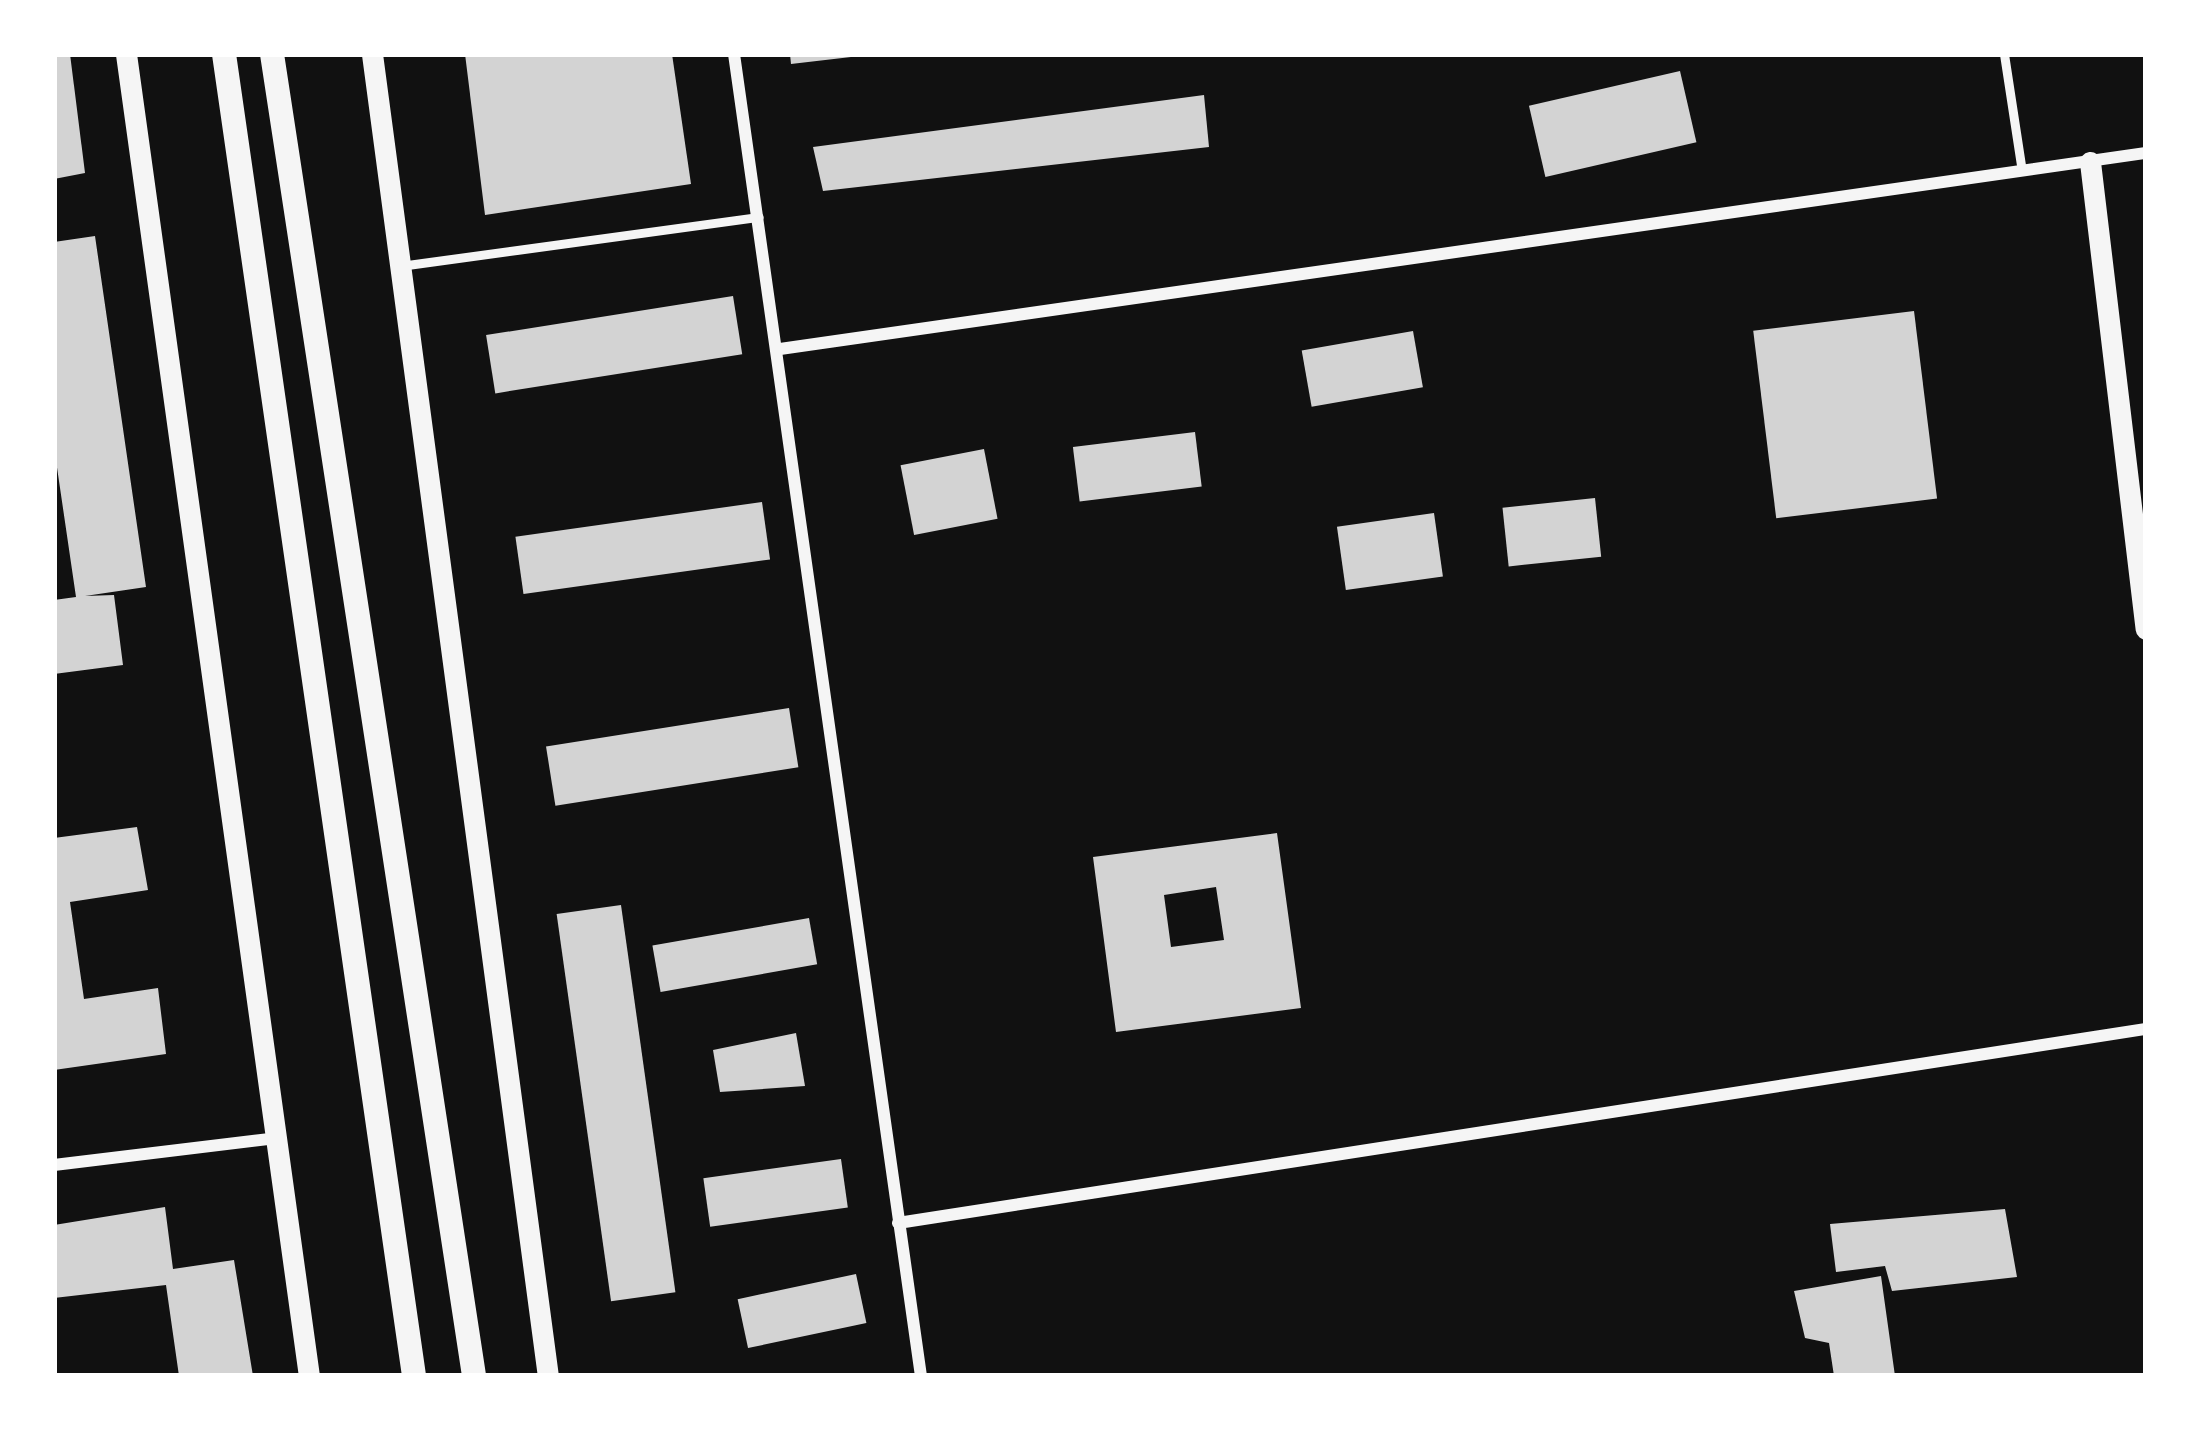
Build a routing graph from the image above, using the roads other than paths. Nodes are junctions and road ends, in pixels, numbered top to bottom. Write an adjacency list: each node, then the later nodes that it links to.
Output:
1 (126, 54): 15 (street)
2 (224, 54): 19 (main road)
3 (272, 54): 20 (main road)
4 (372, 54): 11 (street)
5 (734, 54): 10 (street)
6 (2004, 54): 9 (lane)
7 (2146, 153): 8 (street)
8 (2090, 162): 9 (street); 13 (street)
9 (2022, 171): 12 (street)
10 (759, 217): 11 (lane); 12 (street)
11 (400, 266): 21 (street)
12 (780, 349): 17 (street)
13 (2146, 629)
14 (2146, 1029): 17 (street)
15 (276, 1138): 16 (street); 18 (street)
16 (54, 1165)
17 (898, 1223): 22 (street)
18 (309, 1376)
19 (414, 1376)
20 (474, 1376)
21 (548, 1376)
22 (920, 1376)

